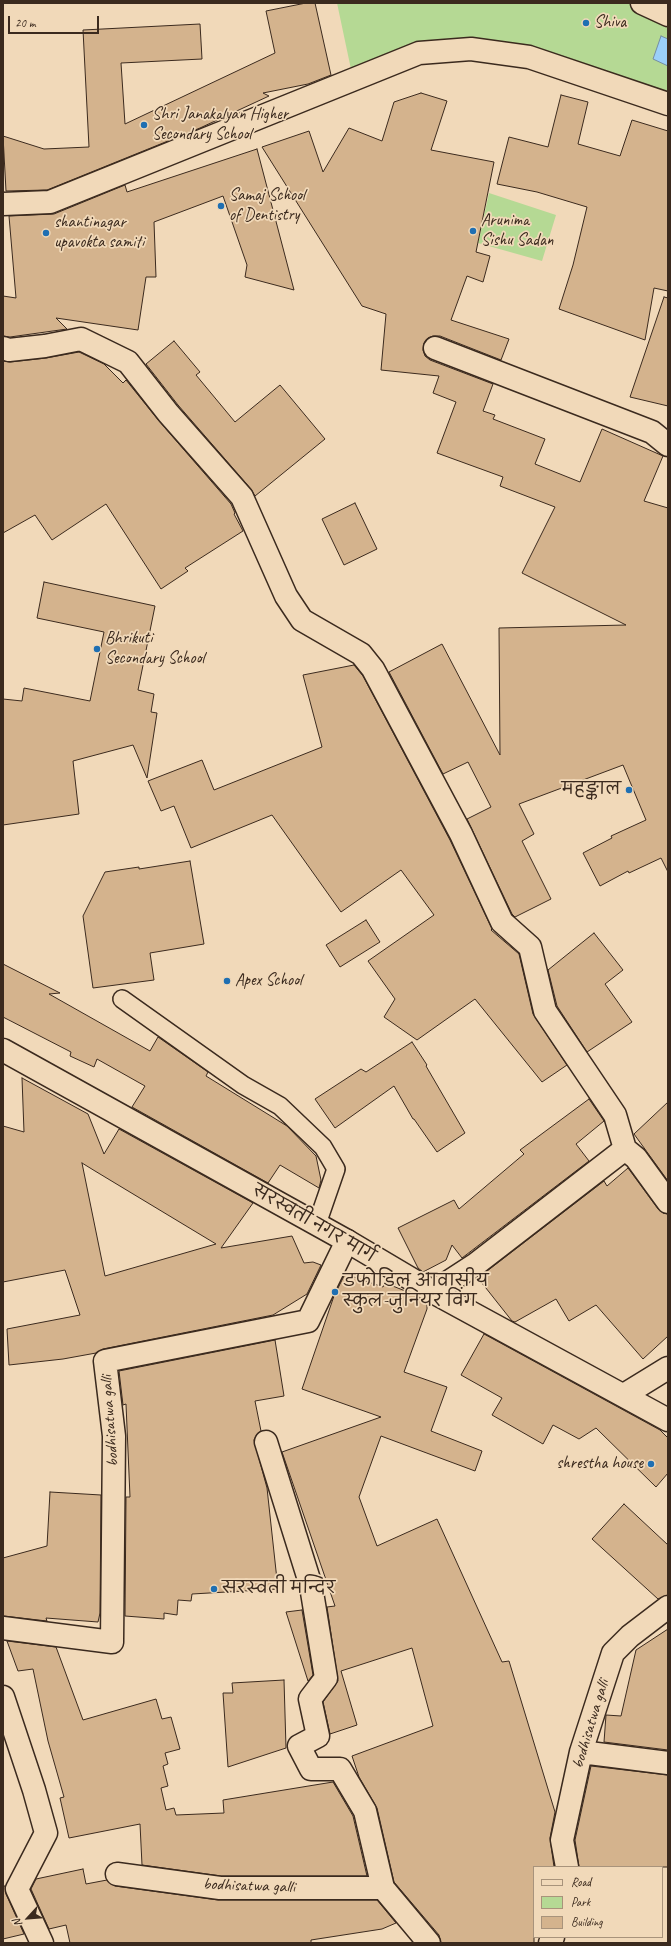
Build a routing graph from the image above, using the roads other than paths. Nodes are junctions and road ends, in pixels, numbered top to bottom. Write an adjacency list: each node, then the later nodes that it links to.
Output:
1 (642, 3): 2 (street)
2 (668, 15)
3 (668, 104): 4 (street)
4 (3, 204)
5 (3, 348): 10 (street)
6 (436, 348): 7 (street)
7 (663, 432)
8 (122, 999): 12 (lane)
9 (3, 1050): 12 (street, सरस्वती नगर मार्ग)
10 (625, 1149): 11 (street); 14 (street)
11 (668, 1202)
12 (317, 1224): 13 (street, सरस्वती नगर मार्ग)
13 (347, 1241): 14 (street, सरस्वती नगर मार्ग); 20 (street, bodhisatwa galli)
14 (433, 1292): 16 (street, सरस्वती नगर मार्ग)
15 (668, 1368): 16 (street)
16 (624, 1395): 17 (street, सरस्वती नगर मार्ग)
17 (668, 1420)
18 (266, 1442): 26 (street)
19 (668, 1607): 22 (street, bodhisatwa galli)
20 (3, 1628)
21 (3, 1697): 27 (street)
22 (581, 1752): 23 (street); 24 (street, bodhisatwa galli)
23 (668, 1763)
24 (567, 1866)
25 (117, 1874): 26 (street, bodhisatwa galli)
26 (382, 1888): 28 (street)
27 (42, 1943)
28 (429, 1943)

